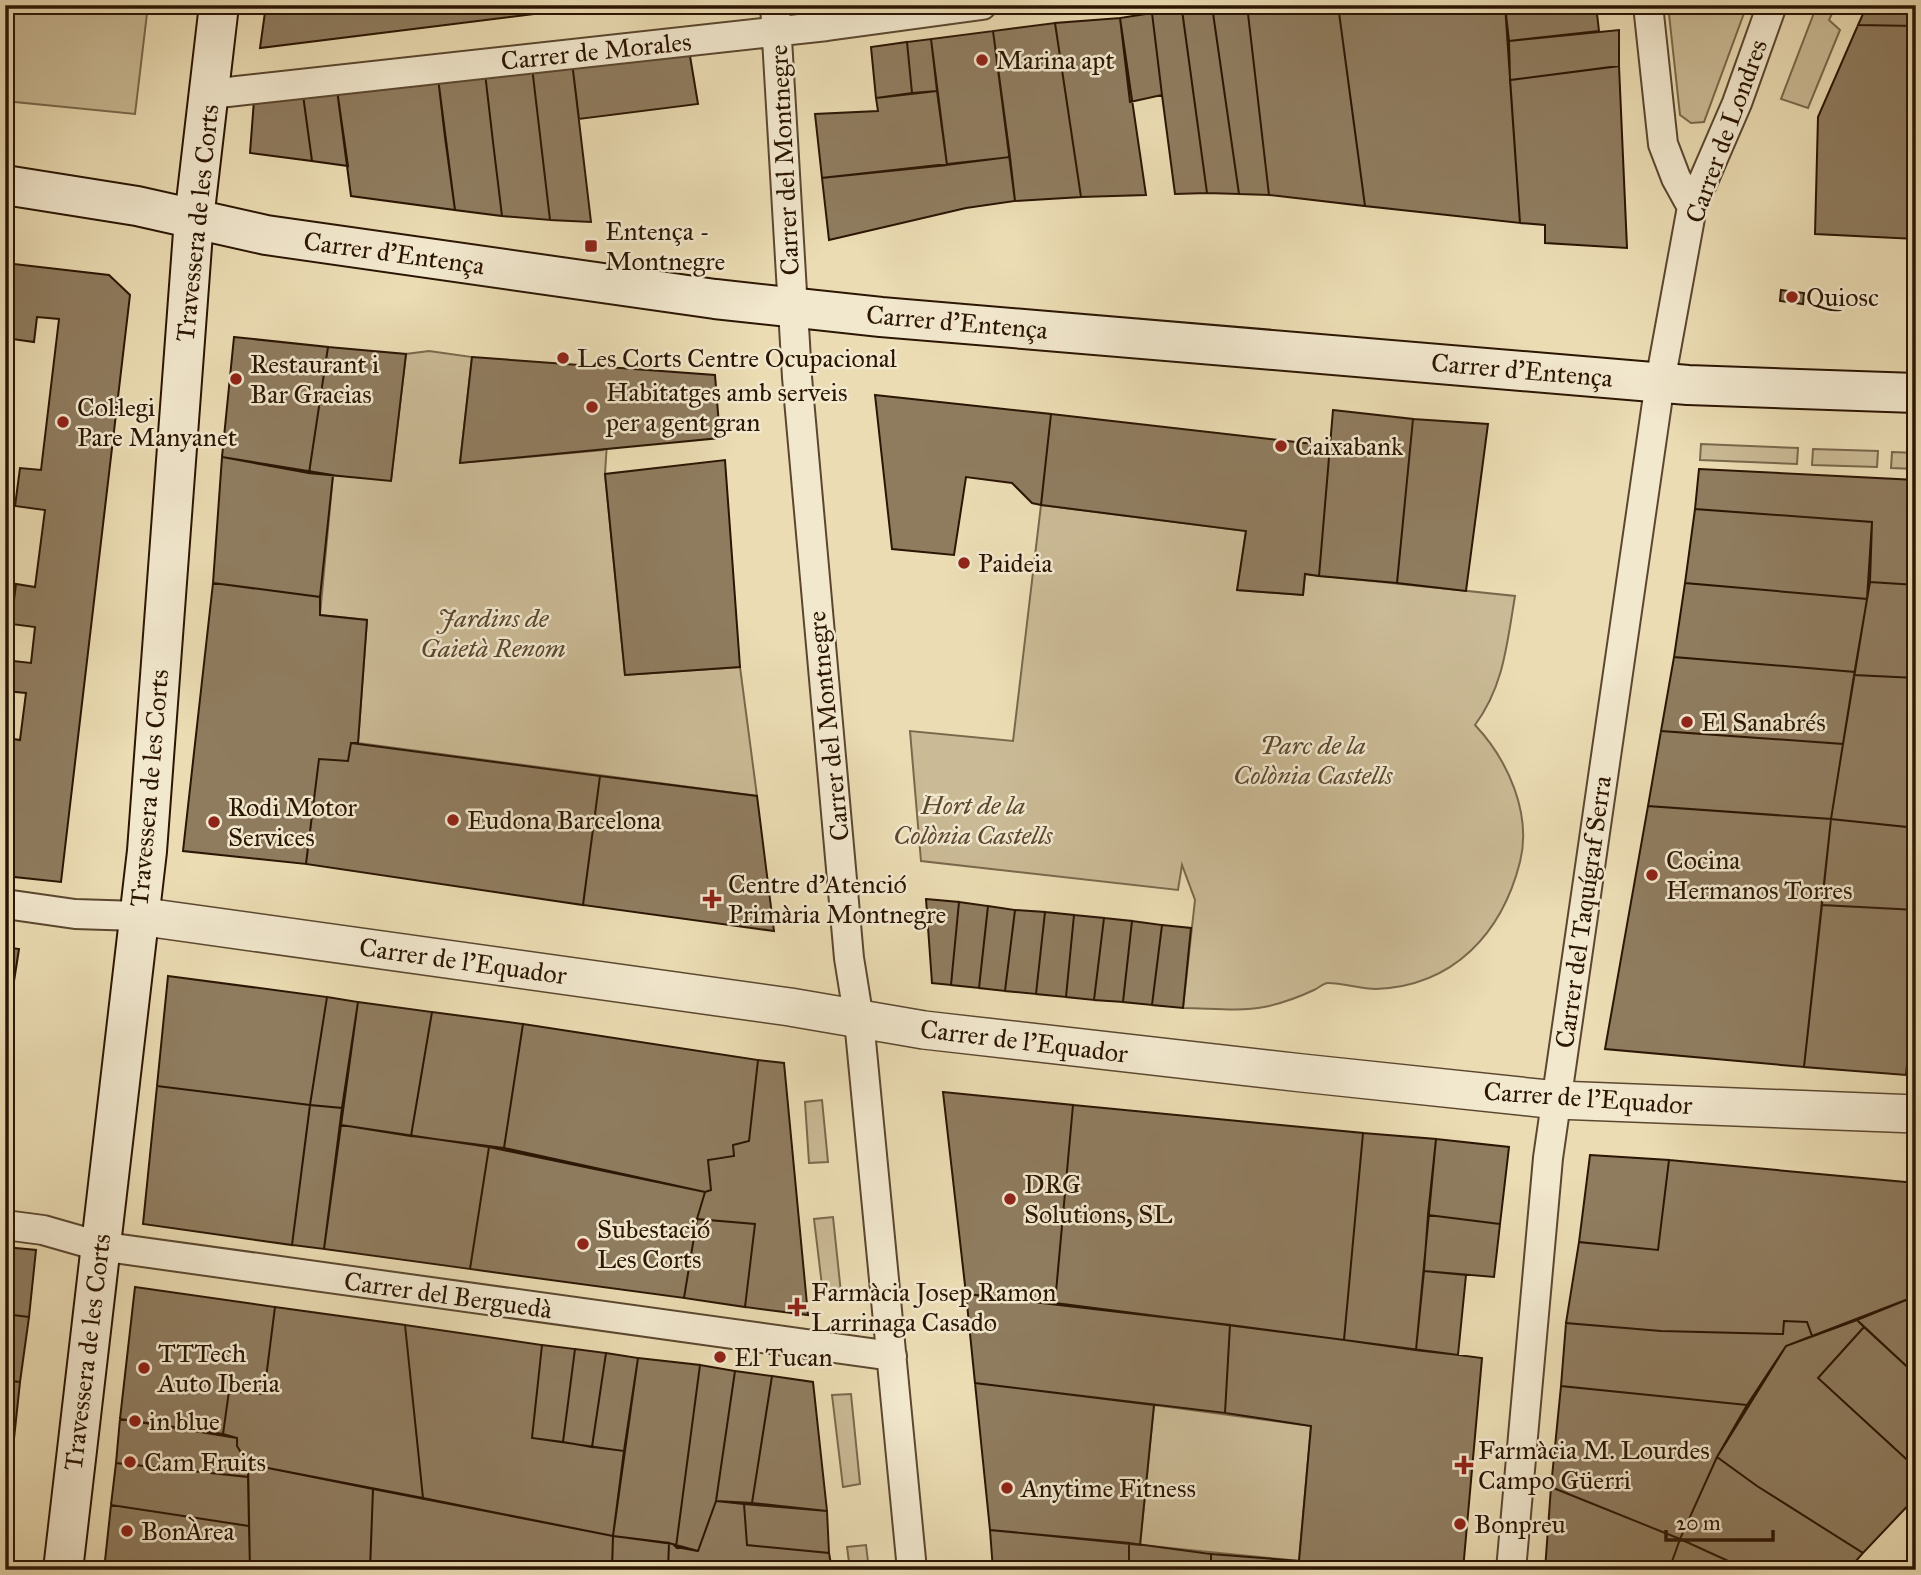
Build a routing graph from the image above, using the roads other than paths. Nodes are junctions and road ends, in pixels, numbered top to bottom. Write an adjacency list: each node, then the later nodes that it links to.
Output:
1 (219, 5): 6 (main road, Travessera de les Corts)
2 (982, 5): 5 (street, Carrer de Morales)
3 (1648, 5): 8 (street)
4 (1772, 5): 8 (street, Carrer de Londres)
5 (776, 18): 6 (street, Carrer de Morales); 10 (street, Carrer del Montnegre)
6 (210, 94): 9 (main road, Travessera de les Corts)
7 (5, 185): 9 (main road, Carrer d'Entença)
8 (1692, 207): 11 (street, Carrer de Londres)
9 (194, 219): 10 (main road, Carrer d'Entença); 14 (main road, Travessera de les Corts)
10 (791, 306): 11 (main road, Carrer d'Entença); 15 (street, Carrer del Montnegre)
11 (1660, 382): 12 (main road, Carrer d'Entença); 16 (street, Carrer del Taquígraf Serra)
12 (1916, 393)
13 (5, 904): 14 (street)
14 (138, 916): 15 (street, Carrer de l'Equador); 19 (main road, Travessera de les Corts)
15 (859, 1020): 16 (street, Carrer de l'Equador); 20 (street, Carrer del Montnegre)
16 (1557, 1100): 17 (street, Carrer de l'Equador); 23 (street, Carrer del Taquígraf Serra)
17 (1916, 1114)
18 (5, 1225): 19 (street, Carrer del Berguedà)
19 (99, 1247): 20 (street, Carrer del Berguedà); 21 (main road, Travessera de les Corts)
20 (892, 1356): 22 (street, Carrer del Montnegre)
21 (63, 1570)
22 (912, 1570)
23 (1511, 1570)

